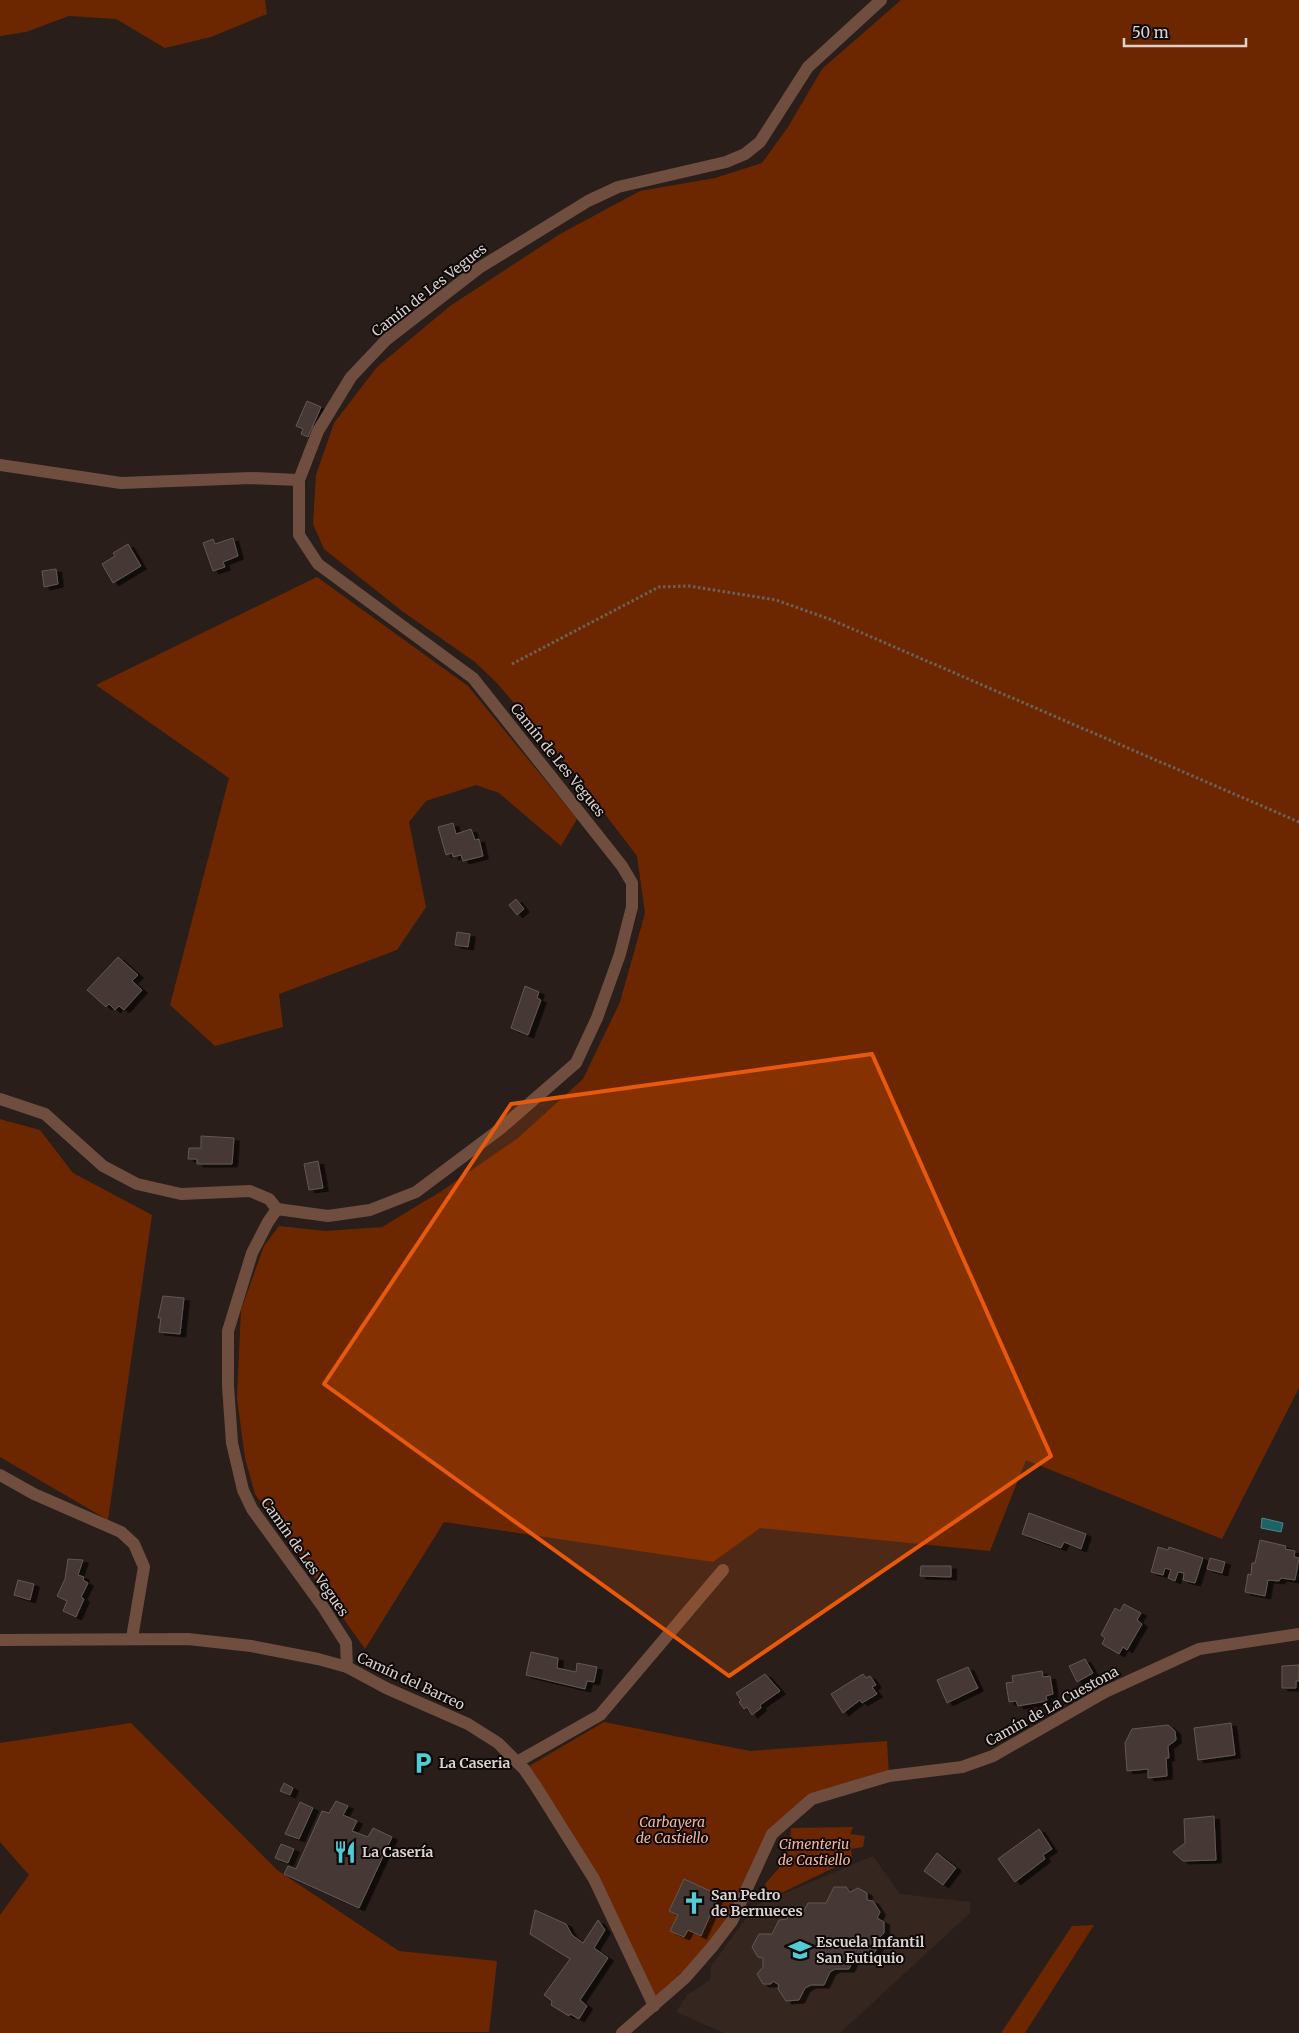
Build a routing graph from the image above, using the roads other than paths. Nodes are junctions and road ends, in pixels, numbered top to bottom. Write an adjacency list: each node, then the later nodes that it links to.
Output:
1 (881, 0): 3 (street, Camín de Les Vegues)
2 (0, 465): 3 (street)
3 (299, 480): 5 (street, Camín de Les Vegues)
4 (0, 1099): 5 (street)
5 (277, 1209): 11 (street, Camín de Les Vegues)
6 (0, 1475): 9 (street)
7 (723, 1570): 12 (street)
8 (1299, 1634): 13 (street, Camín de La Cuestona)
9 (132, 1638): 10 (street, Camín del Barreo); 11 (street, Camín del Barreo)
10 (0, 1640)
11 (347, 1667): 12 (street, Camín del Barreo)
12 (517, 1762): 13 (street, Camín del Barreo)
13 (654, 2006): 14 (street, Camín de La Cuestona)
14 (622, 2033)

